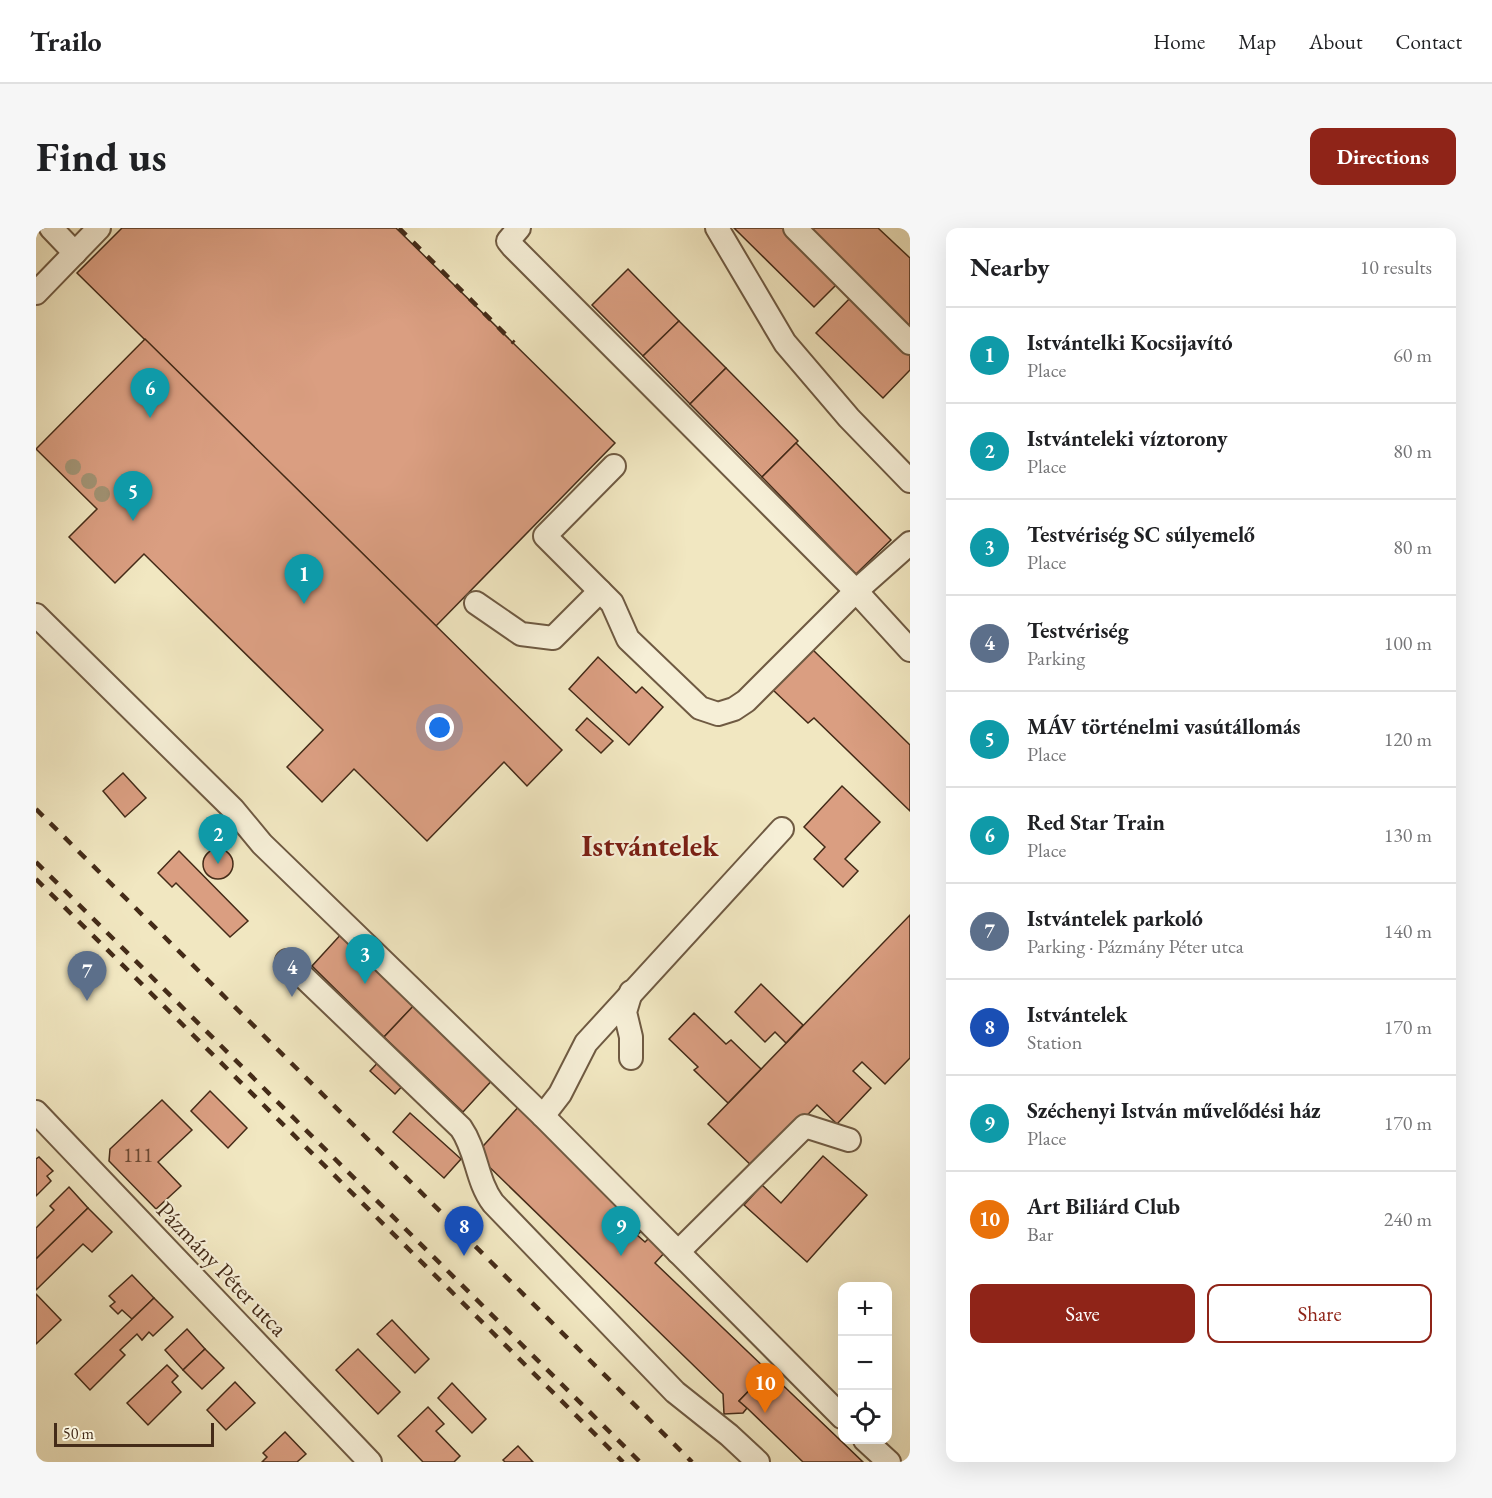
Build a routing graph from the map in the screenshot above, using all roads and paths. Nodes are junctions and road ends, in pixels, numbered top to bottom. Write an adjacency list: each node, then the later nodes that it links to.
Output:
1 (51, 228): 6 (street)
2 (99, 228): 6 (street)
3 (717, 228): 10 (street)
4 (795, 228): 8 (street)
5 (507, 232): 13 (street)
6 (75, 253): 7 (street)
7 (36, 293)
8 (910, 343)
9 (614, 466): 12 (street)
10 (910, 481)
11 (910, 543): 13 (street)
12 (600, 591): 13 (street); 14 (street)
13 (856, 591): 16 (street)
14 (476, 603)
15 (36, 615): 22 (street)
16 (910, 650)
17 (782, 830): 19 (street)
18 (287, 961): 28 (street)
19 (631, 992): 20 (street); 22 (street)
20 (630, 1058)
21 (36, 1113): 27 (street, Pázmány Péter utca)
22 (543, 1116): 24 (street)
23 (849, 1140): 24 (street)
24 (678, 1252): 25 (street)
25 (838, 1413)
26 (869, 1444): 29 (street)
27 (370, 1462)
28 (758, 1462)
29 (889, 1462)

